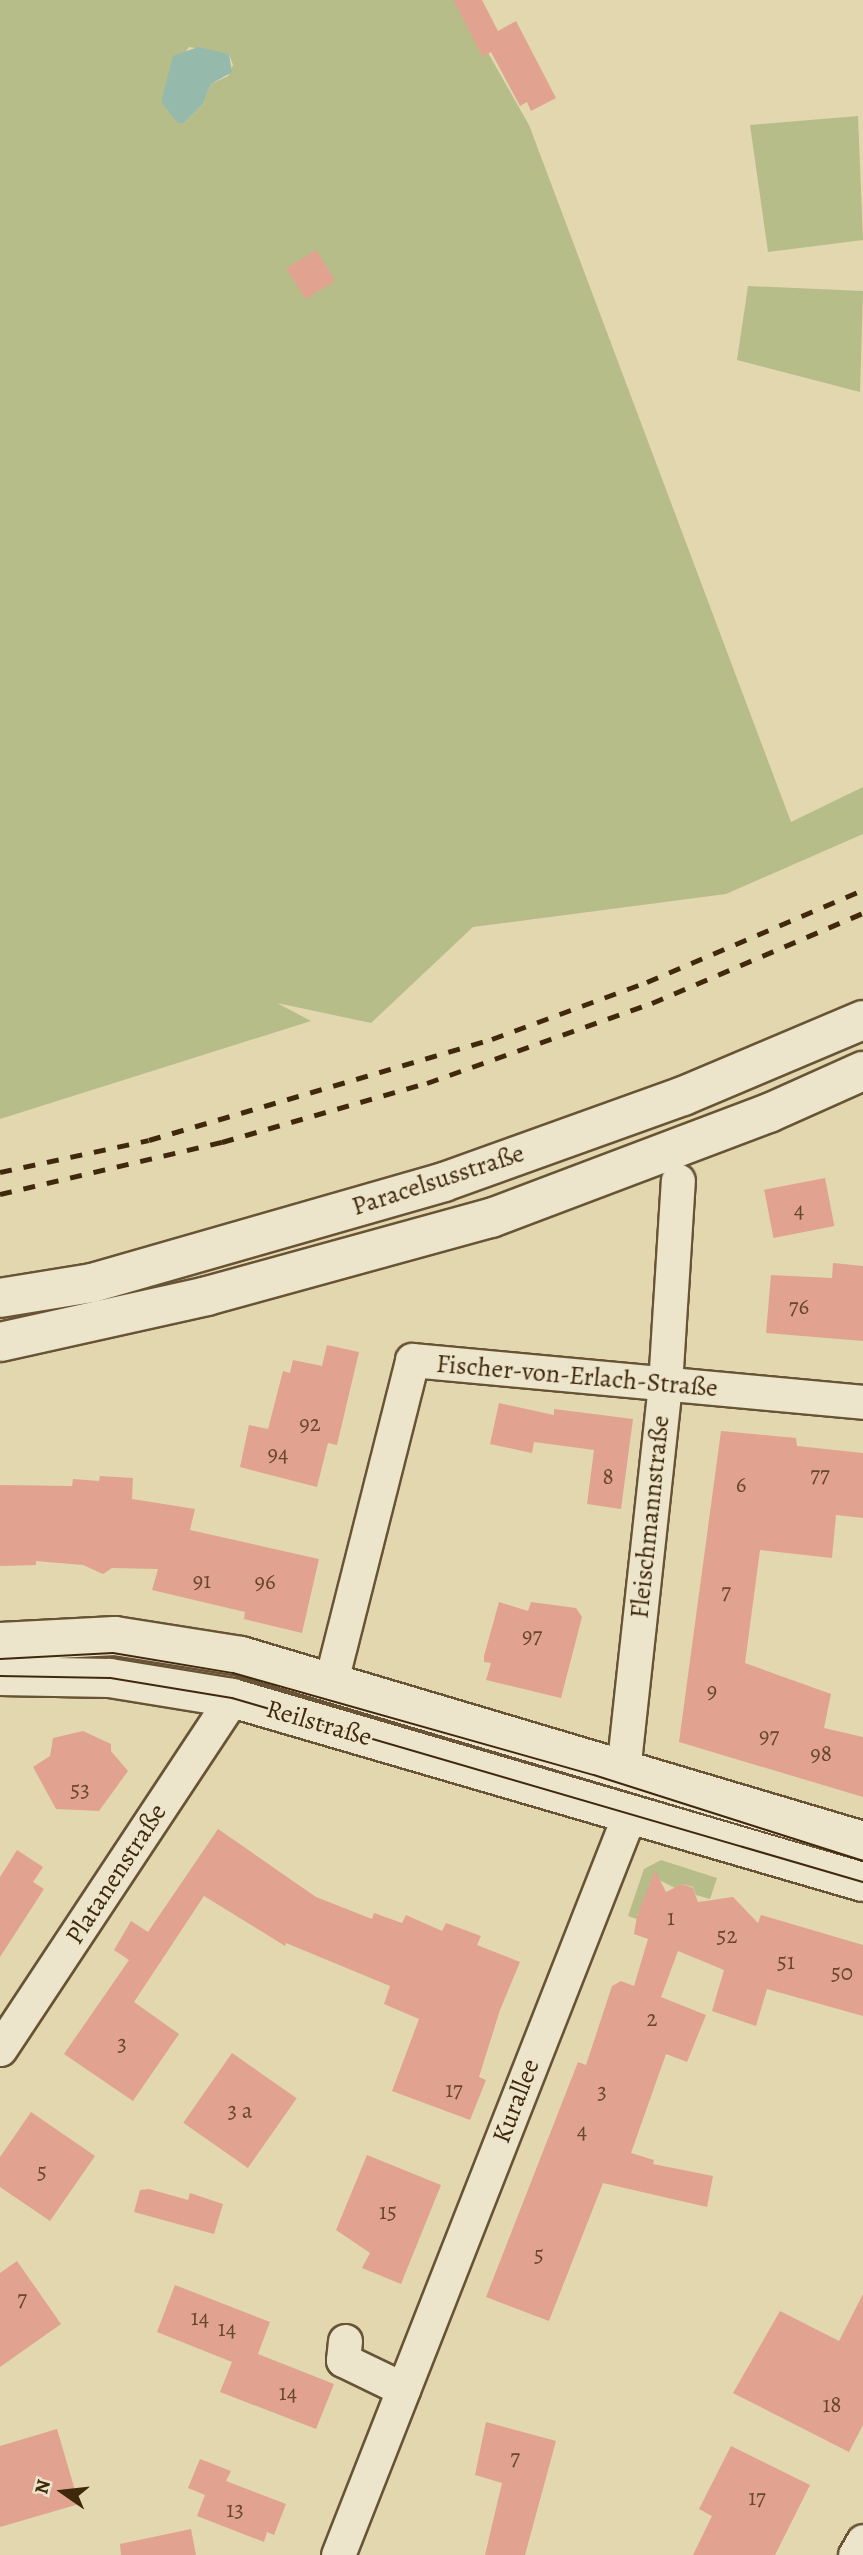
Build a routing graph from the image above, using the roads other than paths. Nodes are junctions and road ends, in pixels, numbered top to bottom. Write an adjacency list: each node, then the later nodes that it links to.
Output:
1 (863, 1020): 4 (street, Paracelsusstraße)
2 (863, 1071): 3 (street, Paracelsusstraße)
3 (663, 1170): 5 (street, Paracelsusstraße); 6 (street, Fleischmannstraße)
4 (0, 1298)
5 (0, 1342)
6 (665, 1385): 7 (street, Fischer-von-Erlach-Straße); 10 (street, Fischer-von-Erlach-Straße); 12 (street, Fleischmannstraße)
7 (863, 1402)
8 (0, 1642): 10 (street, Reilstraße)
9 (0, 1676): 11 (street, Reilstraße)
10 (331, 1681): 12 (street, Reilstraße)
11 (232, 1698): 13 (street, Reilstraße); 16 (street, Platanenstraße)
12 (623, 1771): 13 (street); 14 (street, Reilstraße)
13 (630, 1813): 15 (street, Reilstraße); 18 (street, Kurallee)
14 (863, 1841)
15 (863, 1882)
16 (0, 2049)
17 (345, 2341): 18 (street)
18 (403, 2389): 20 (street, Kurallee)
19 (863, 2542): 21 (street)
20 (338, 2555)
21 (855, 2555)

